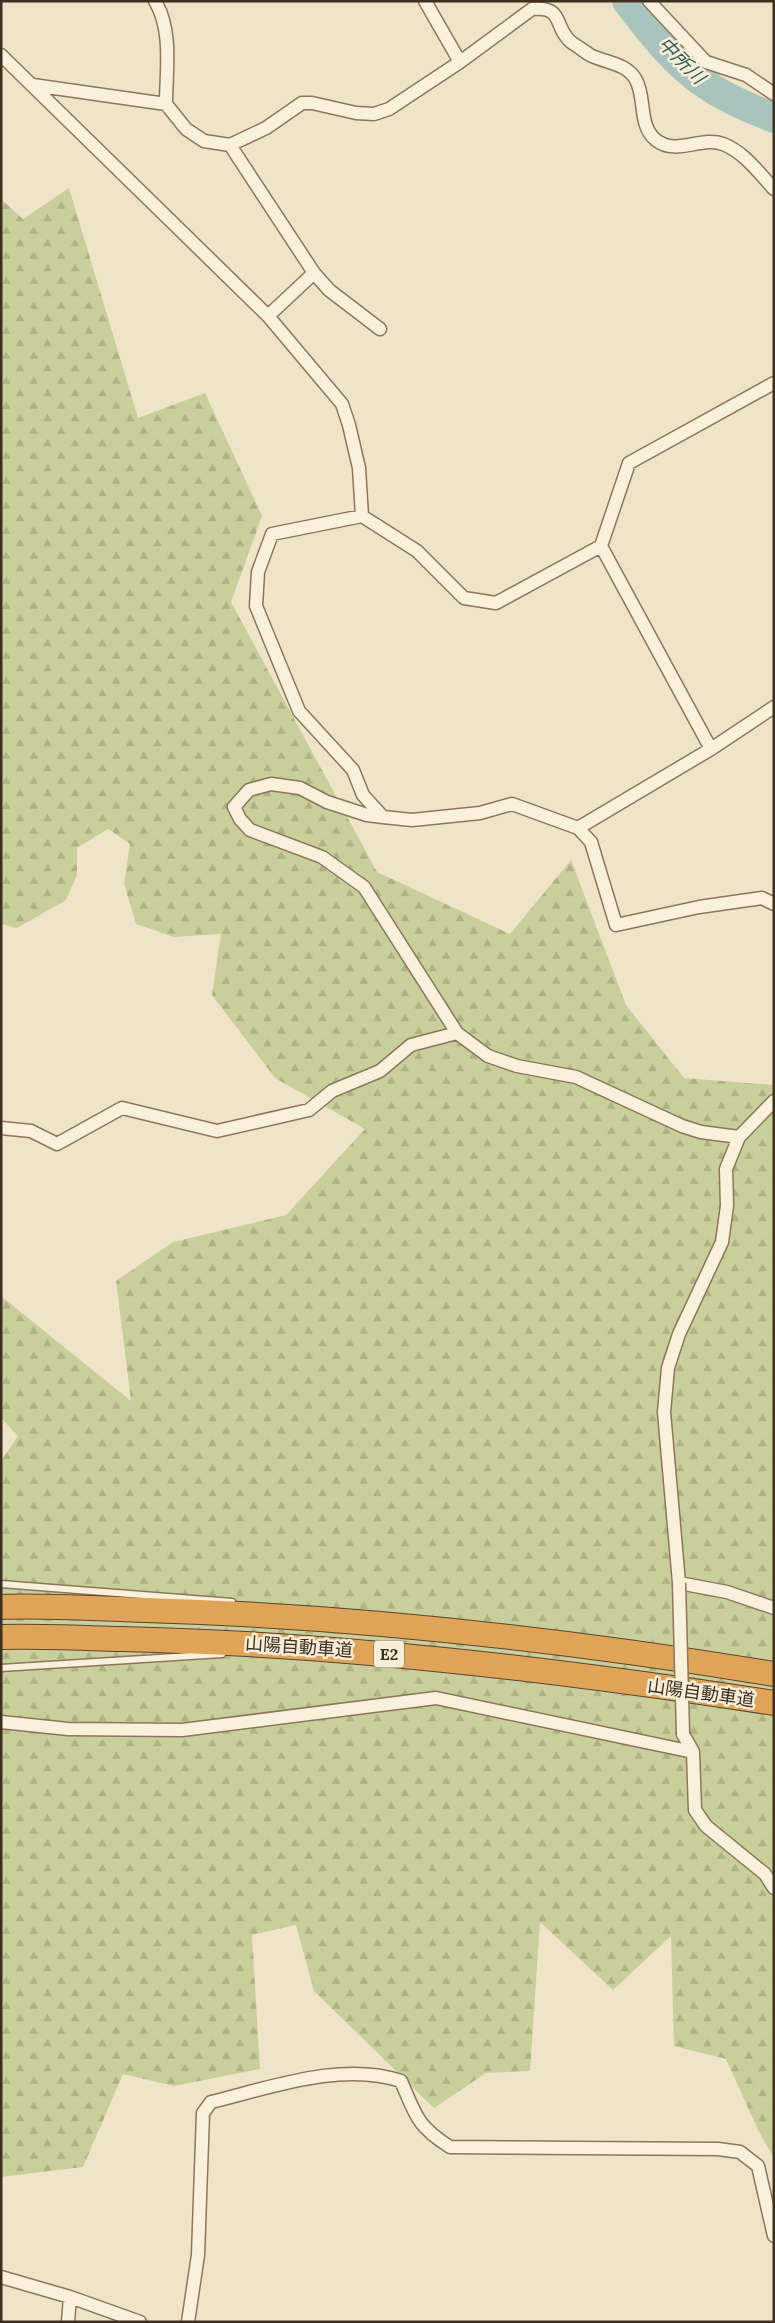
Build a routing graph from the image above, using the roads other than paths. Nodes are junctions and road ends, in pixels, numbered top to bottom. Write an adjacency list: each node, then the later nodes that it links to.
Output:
1 (155, 1): 8 (street)
2 (425, 1): 5 (street)
3 (649, 1): 7 (street)
4 (1, 55): 6 (street)
5 (460, 62): 9 (street); 10 (street)
6 (33, 85): 8 (street); 12 (street)
7 (774, 94)
8 (166, 104): 9 (street)
9 (230, 145): 11 (street)
10 (774, 189)
11 (314, 273): 12 (street); 13 (street)
12 (268, 316): 15 (street)
13 (380, 329)
14 (774, 383): 16 (street)
15 (362, 516): 16 (street); 19 (street)
16 (601, 546): 18 (street)
17 (774, 707): 18 (street)
18 (712, 750): 20 (street)
19 (382, 816): 20 (street); 22 (street)
20 (578, 828): 21 (street)
21 (774, 904)
22 (457, 1032): 24 (street); 25 (street)
23 (774, 1100): 25 (street)
24 (1, 1128)
25 (739, 1137): 26 (street)
26 (679, 1582): 31 (street); 41 (street, bridge)
27 (1, 1584): 28 (lane)
28 (237, 1603)
29 (1, 1607): 32 (highway, 山陽自動車道 / E2)
30 (265, 1608): 32 (lane)
31 (774, 1608)
32 (350, 1621): 38 (highway, 山陽自動車道 / E2)
33 (1, 1637): 36 (highway, 山陽自動車道 / E2)
34 (233, 1655): 37 (lane)
35 (303, 1656): 36 (lane)
36 (433, 1658): 39 (highway, 山陽自動車道 / E2)
37 (1, 1668)
38 (774, 1674)
39 (774, 1703)
40 (1, 1722): 41 (street)
41 (693, 1752): 42 (street)
42 (774, 1888)
43 (774, 2236): 48 (street)
44 (1, 2277): 45 (street)
45 (70, 2297): 46 (street); 47 (street)
46 (68, 2322)
47 (140, 2322)
48 (188, 2322)

